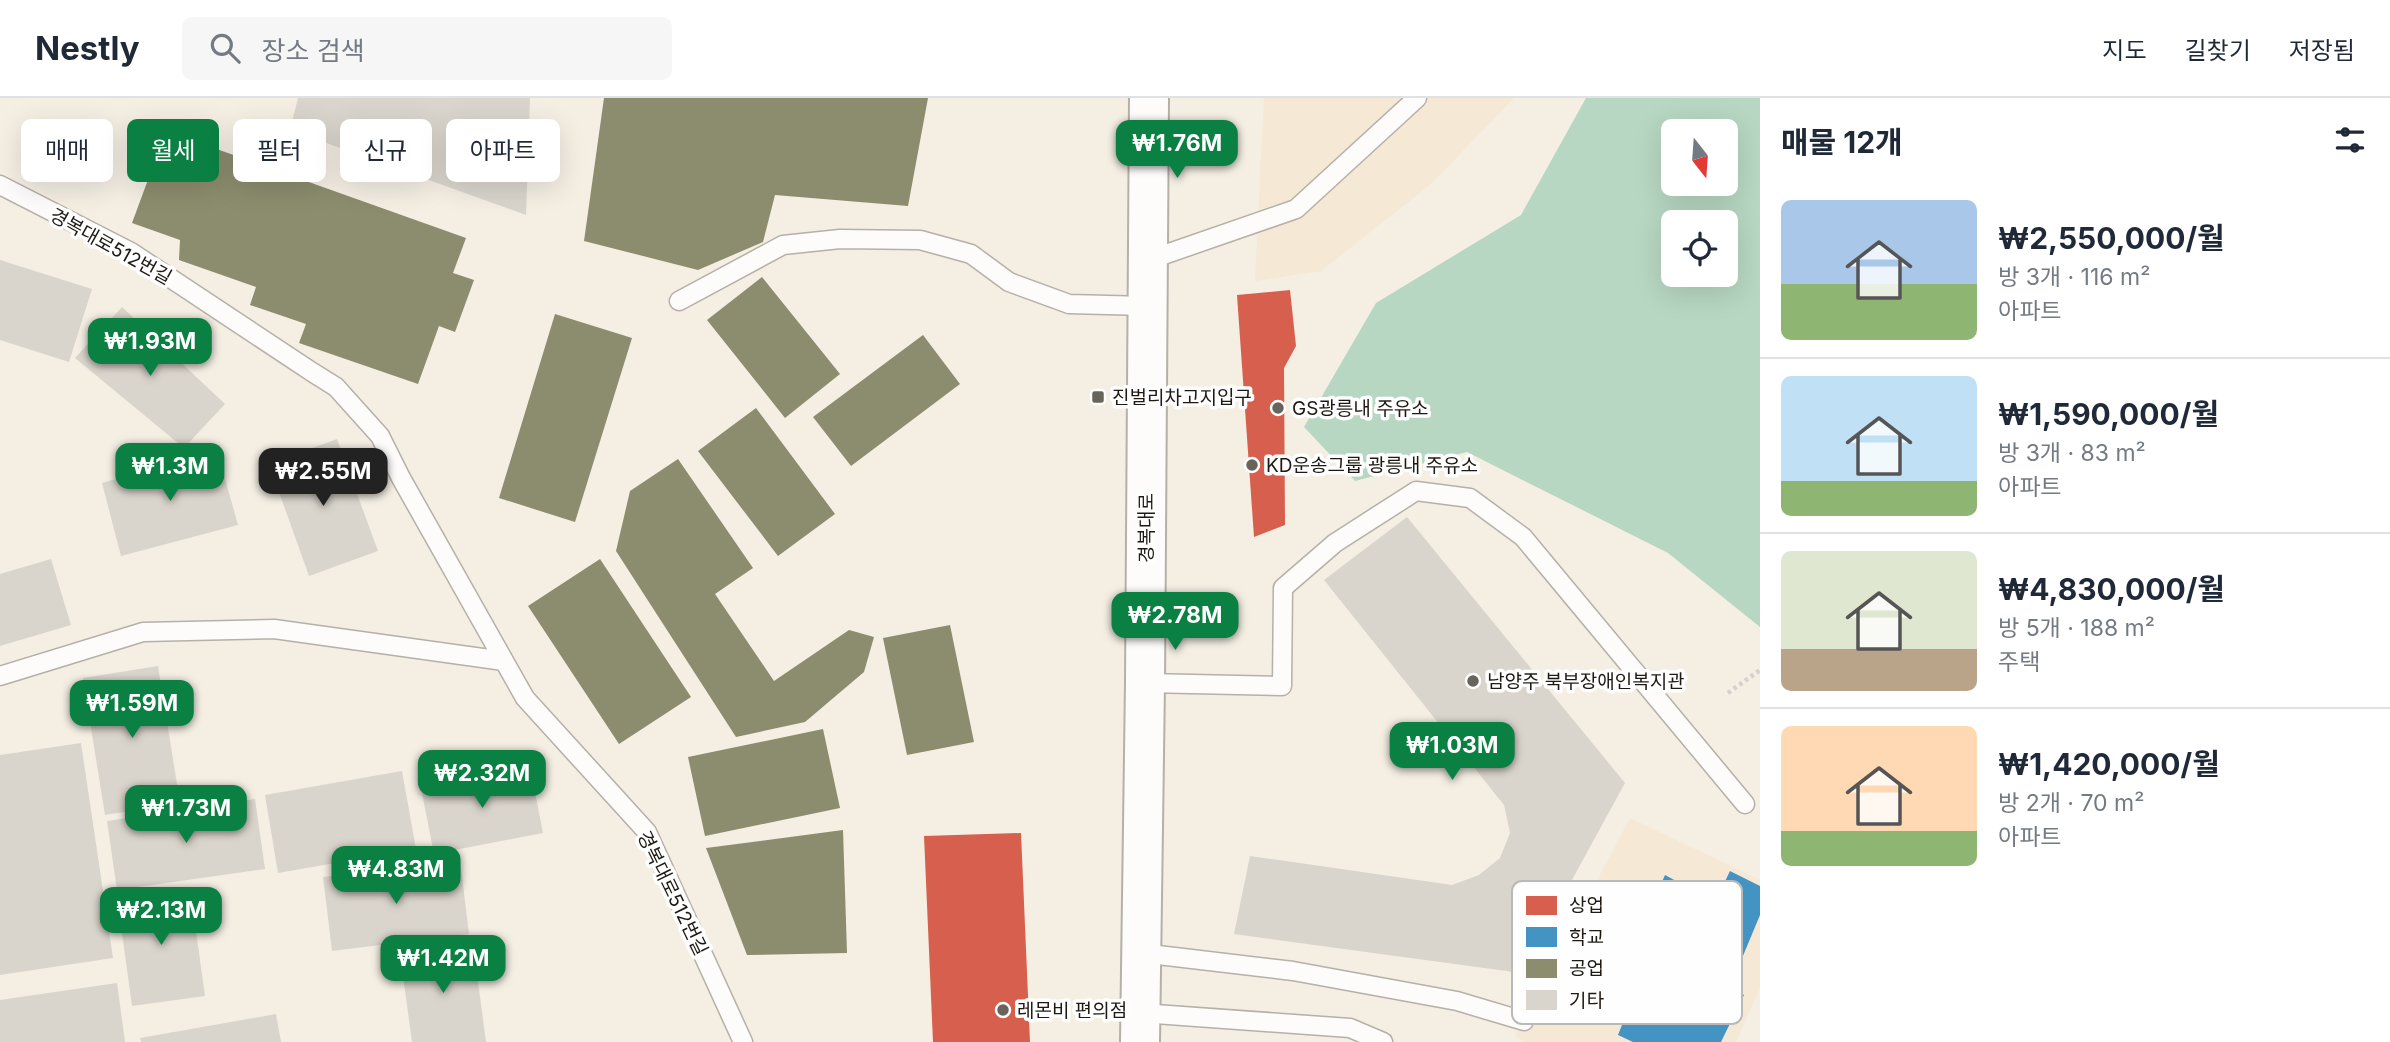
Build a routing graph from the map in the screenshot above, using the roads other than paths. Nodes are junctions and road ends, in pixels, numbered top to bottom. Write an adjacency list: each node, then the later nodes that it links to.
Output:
1 (1149, 98): 4 (street, 경복대로)
2 (1417, 98): 4 (lane)
3 (0, 185): 7 (lane, 경복대로512번길)
4 (1146, 261): 6 (street, 경복대로)
5 (679, 301): 6 (lane)
6 (1146, 306): 9 (street, 경복대로)
7 (504, 661): 8 (lane); 14 (lane, 경복대로512번길)
8 (0, 676)
9 (1145, 683): 10 (lane); 11 (street, 경복대로)
10 (1745, 804)
11 (1140, 953): 12 (lane); 13 (street, 경복대로)
12 (1512, 1017)
13 (1140, 1028): 15 (lane)
14 (743, 1042)
15 (1383, 1042)

